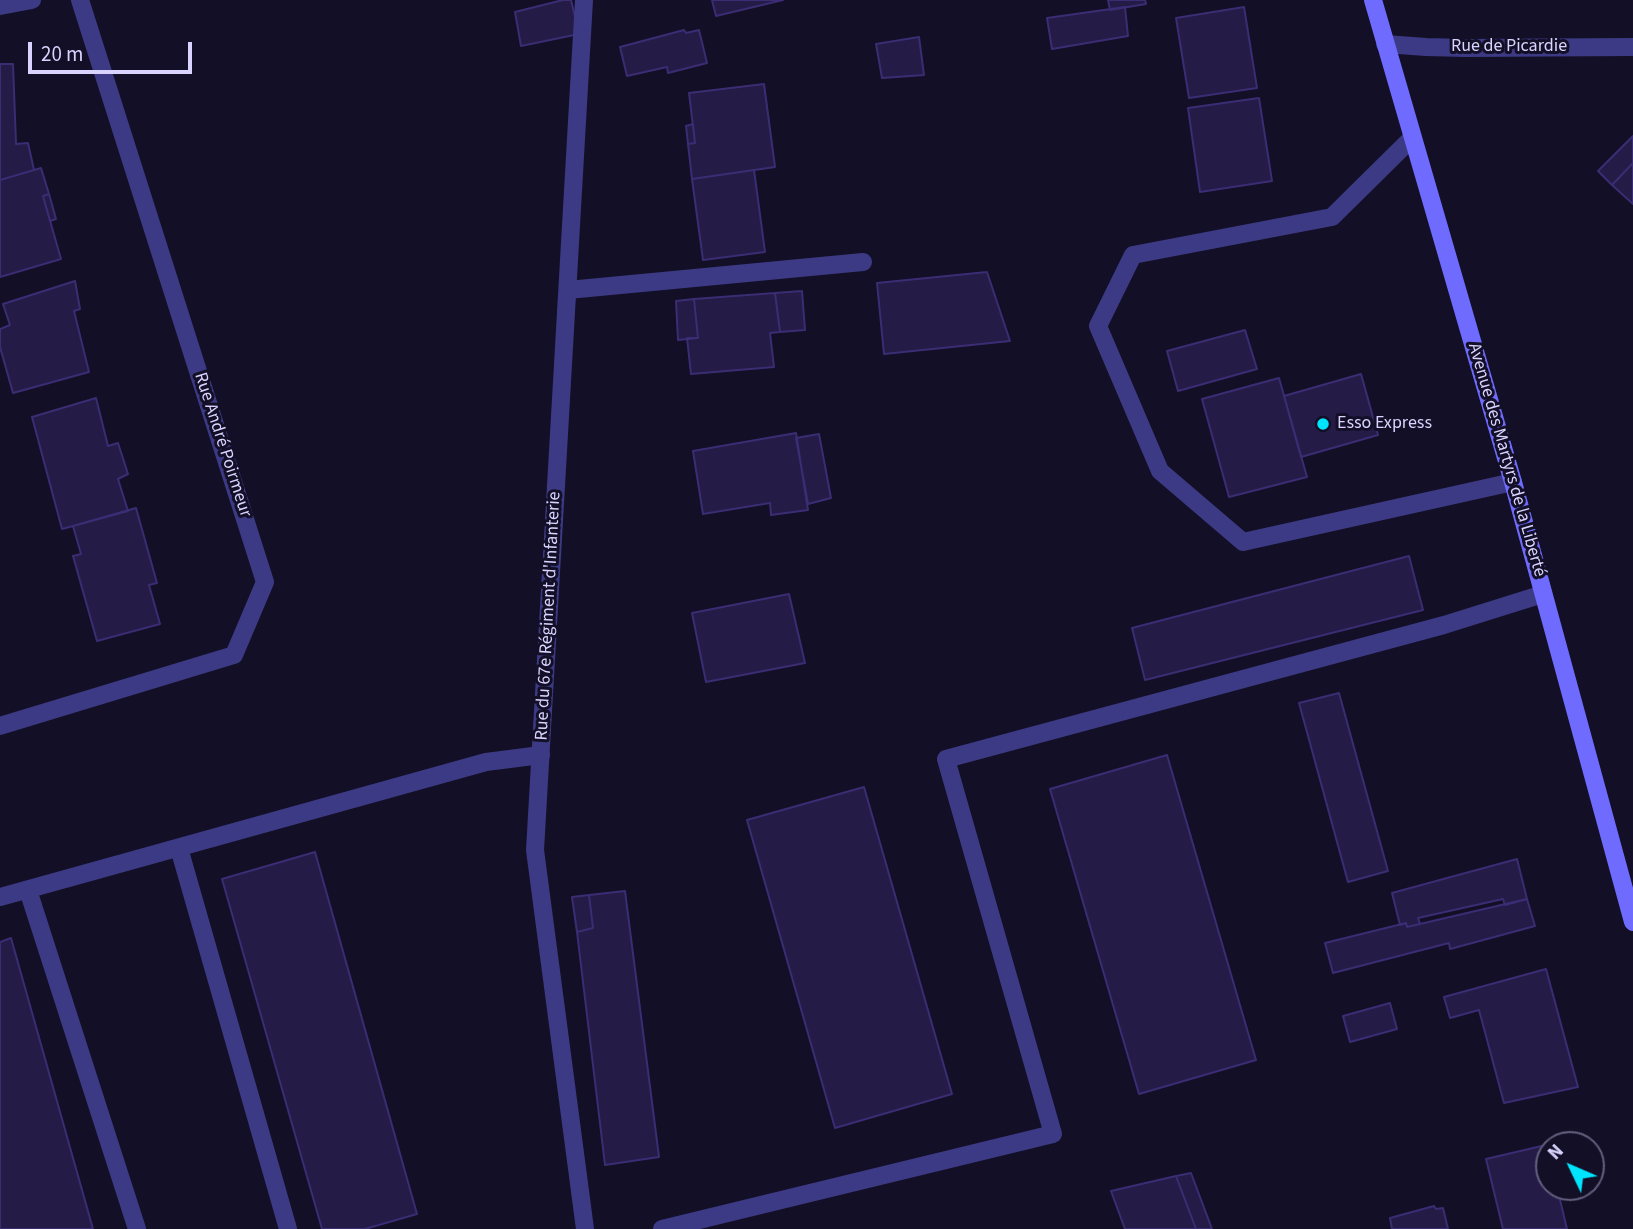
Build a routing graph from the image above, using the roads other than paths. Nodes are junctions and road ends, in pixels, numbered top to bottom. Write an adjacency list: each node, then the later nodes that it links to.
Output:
1 (32, 0): 5 (street)
2 (80, 0): 13 (street, Rue André Poirmeur)
3 (584, 0): 10 (street, Rue du 67e Régiment d'Infanterie)
4 (1373, 0): 6 (street, Avenue des Martyrs de la Liberté)
5 (0, 6)
6 (1385, 44): 7 (street, Rue de Picardie); 8 (street, Avenue des Martyrs de la Liberté)
7 (1633, 47)
8 (1412, 138): 11 (street, Avenue des Martyrs de la Liberté); 11 (street)
9 (863, 262): 10 (street)
10 (568, 290): 14 (street, Rue du 67e Régiment d'Infanterie)
11 (1513, 482): 12 (street, Avenue des Martyrs de la Liberté)
12 (1543, 594): 18 (street, Avenue des Martyrs de la Liberté); 22 (street)
13 (0, 726)
14 (541, 755): 15 (street); 21 (street, Rue du 67e Régiment d'Infanterie)
15 (179, 848): 16 (street); 20 (street)
16 (28, 890): 17 (street); 19 (street)
17 (0, 897)
18 (1633, 922)
19 (137, 1229)
20 (288, 1229)
21 (585, 1229)
22 (662, 1229)

